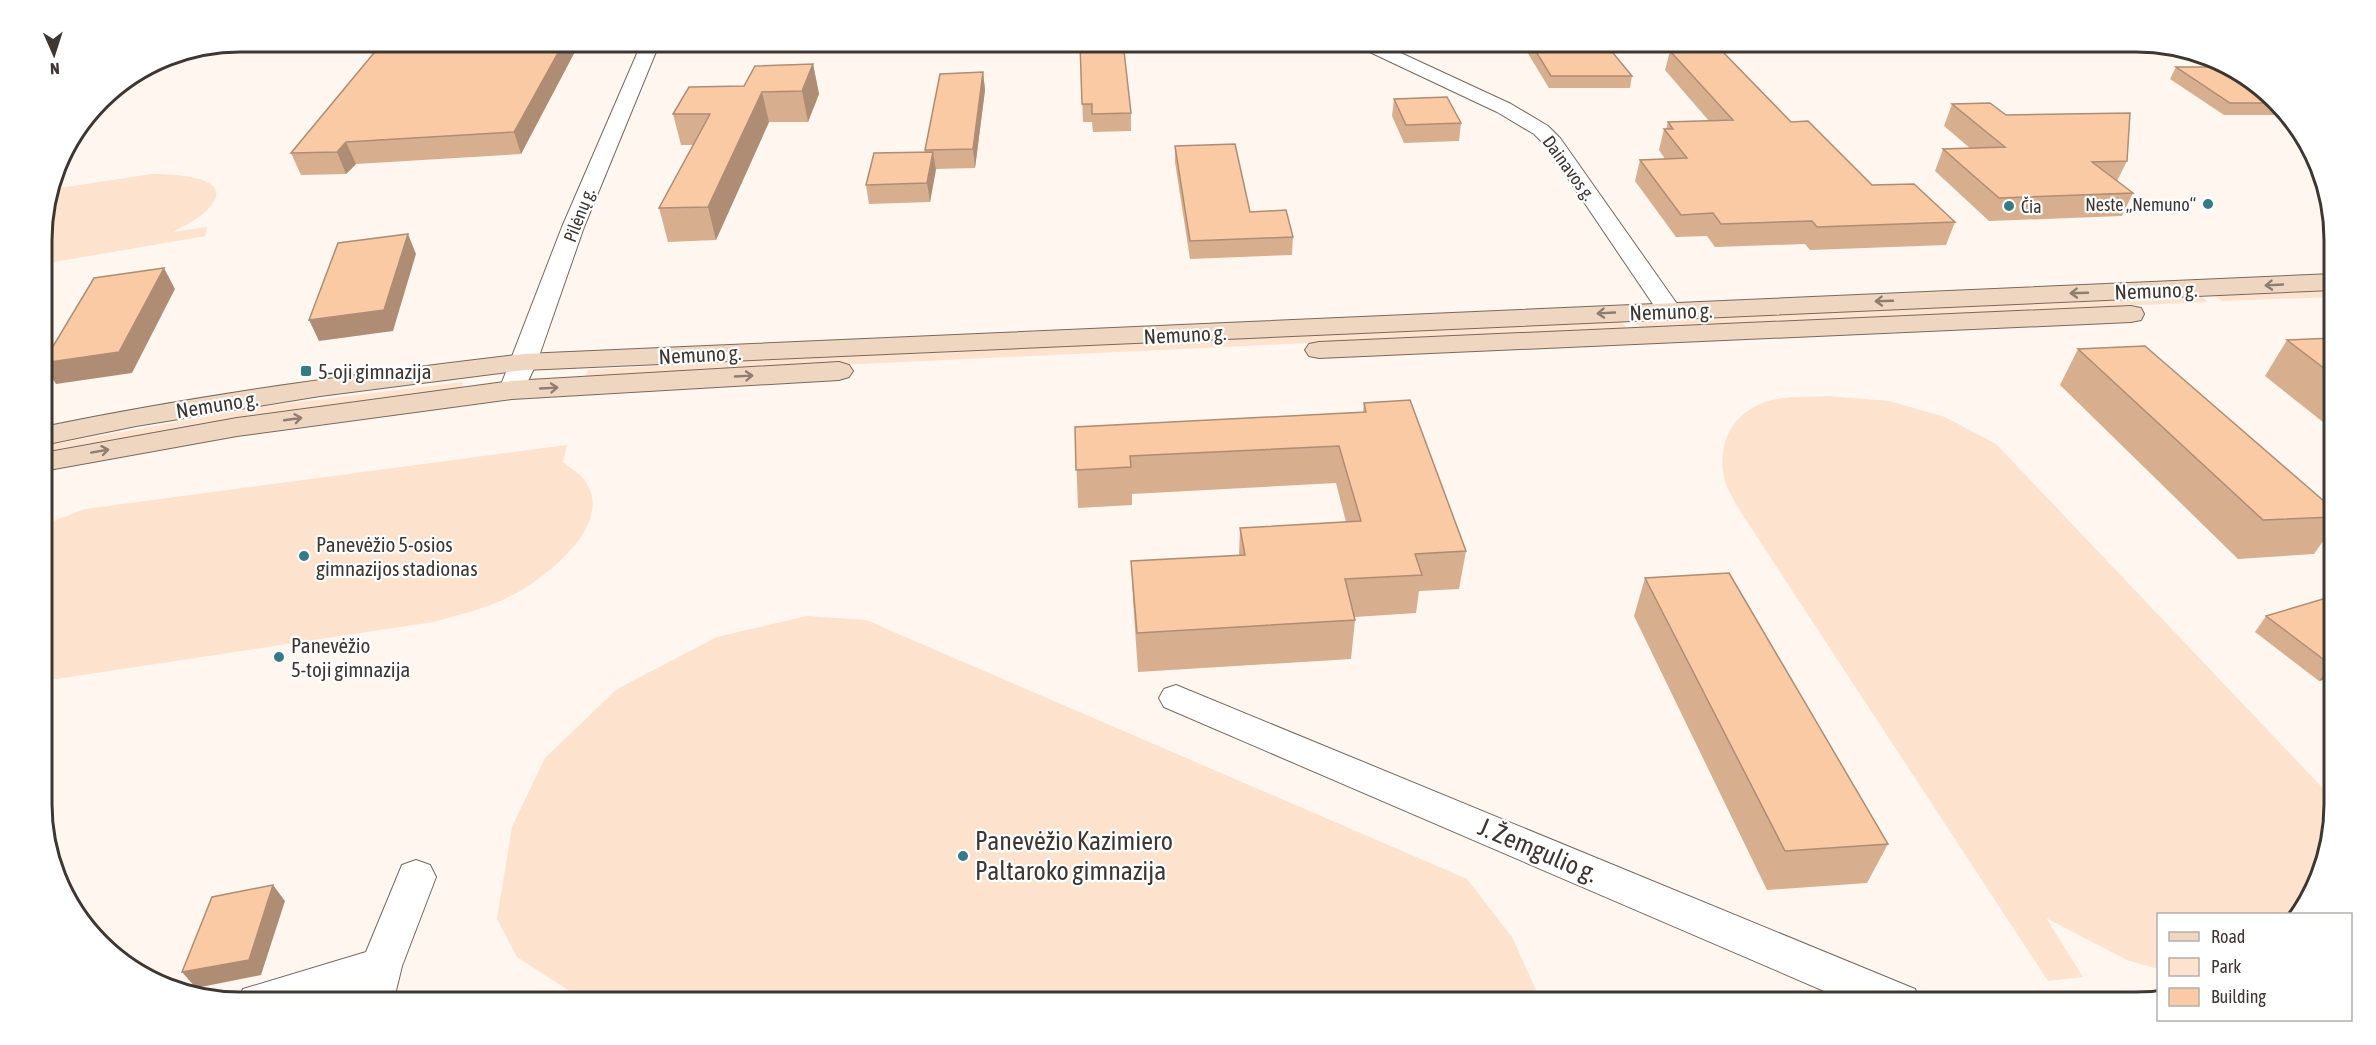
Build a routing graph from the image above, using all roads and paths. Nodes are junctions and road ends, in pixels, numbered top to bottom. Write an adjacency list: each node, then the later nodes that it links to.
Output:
1 (1385, 52): 5 (street, Dainavos g.)
2 (646, 53): 6 (street, Pilėnų g.)
3 (2324, 282): 5 (main road, Nemuno g., one-way to 5)
4 (2324, 305): 7 (main road, Nemuno g., one-way to 4)
5 (1670, 311): 6 (main road, Nemuno g., one-way to 6)
6 (524, 362): 7 (street, Pilėnų g.); 8 (main road, Nemuno g.)
7 (512, 390): 9 (main road, Nemuno g., one-way to 7)
8 (53, 434)
9 (53, 460)
10 (1176, 698): 14 (street, J. Žemgulio g.)
11 (416, 877): 12 (street)
12 (376, 985): 13 (street)
13 (330, 992)
14 (1874, 992)

